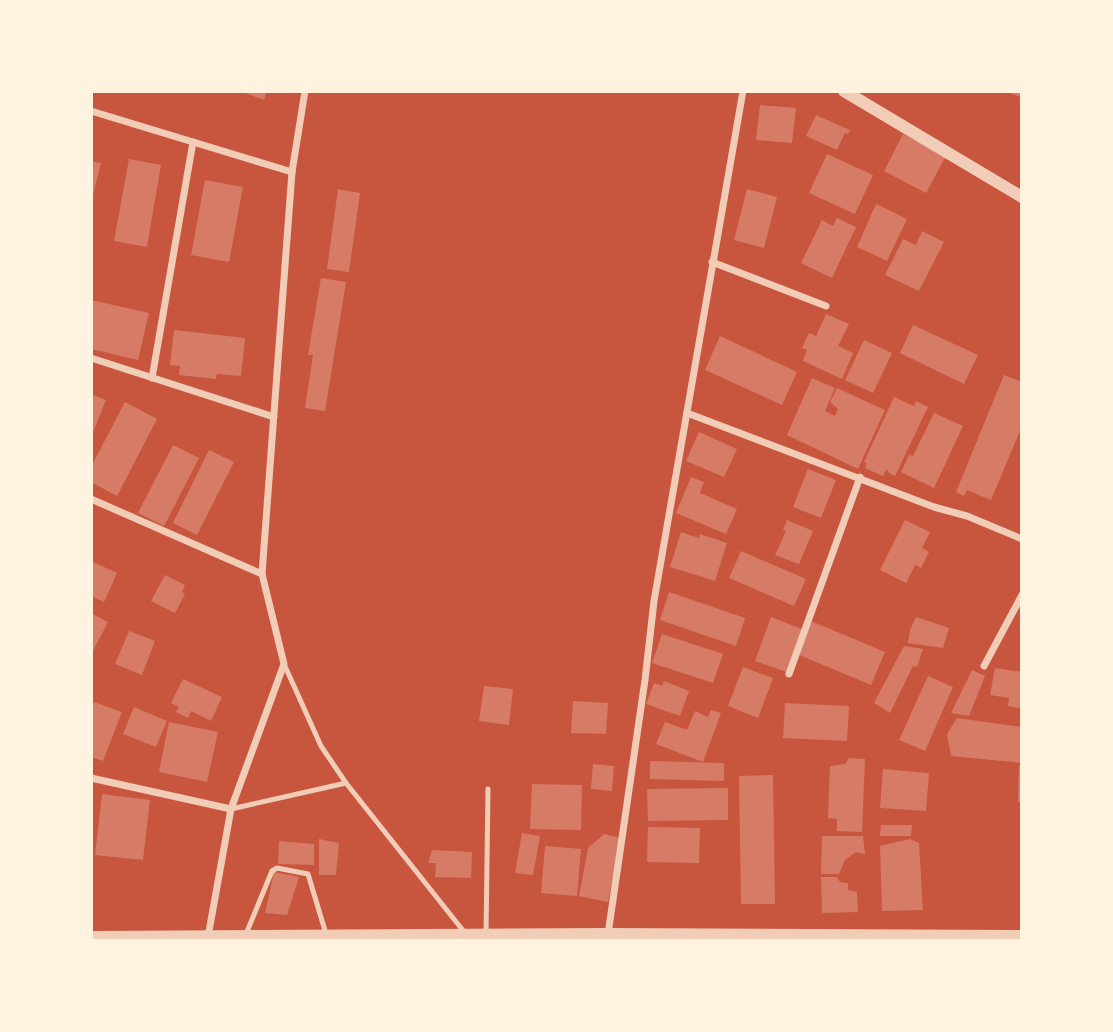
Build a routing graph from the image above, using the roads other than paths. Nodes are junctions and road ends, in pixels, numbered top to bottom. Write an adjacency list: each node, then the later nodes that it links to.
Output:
1 (306, 91): 6 (street)
2 (743, 91): 8 (street)
3 (844, 91): 7 (street)
4 (91, 111): 5 (street)
5 (193, 142): 6 (street); 11 (street)
6 (292, 172): 13 (street)
7 (1022, 197)
8 (712, 262): 9 (street); 12 (street)
9 (825, 306)
10 (91, 358): 11 (street)
11 (152, 378): 13 (street)
12 (687, 413): 14 (street); 33 (street)
13 (274, 417): 17 (street)
14 (860, 477): 16 (street); 21 (street)
15 (91, 499): 17 (street)
16 (1022, 540)
17 (262, 574): 19 (street)
18 (1022, 595): 20 (street)
19 (284, 664): 23 (lane); 25 (street)
20 (984, 666)
21 (789, 674)
22 (91, 778): 25 (street)
23 (346, 783): 25 (lane); 26 (lane)
24 (488, 789): 27 (lane)
25 (232, 808): 32 (street)
26 (467, 935): 27 (street); 29 (street)
27 (486, 935): 33 (street)
28 (245, 936): 29 (street); 29 (lane); 32 (street)
29 (327, 936)
30 (1022, 936): 33 (street)
31 (91, 937): 32 (street)
32 (208, 937)
33 (608, 937)

